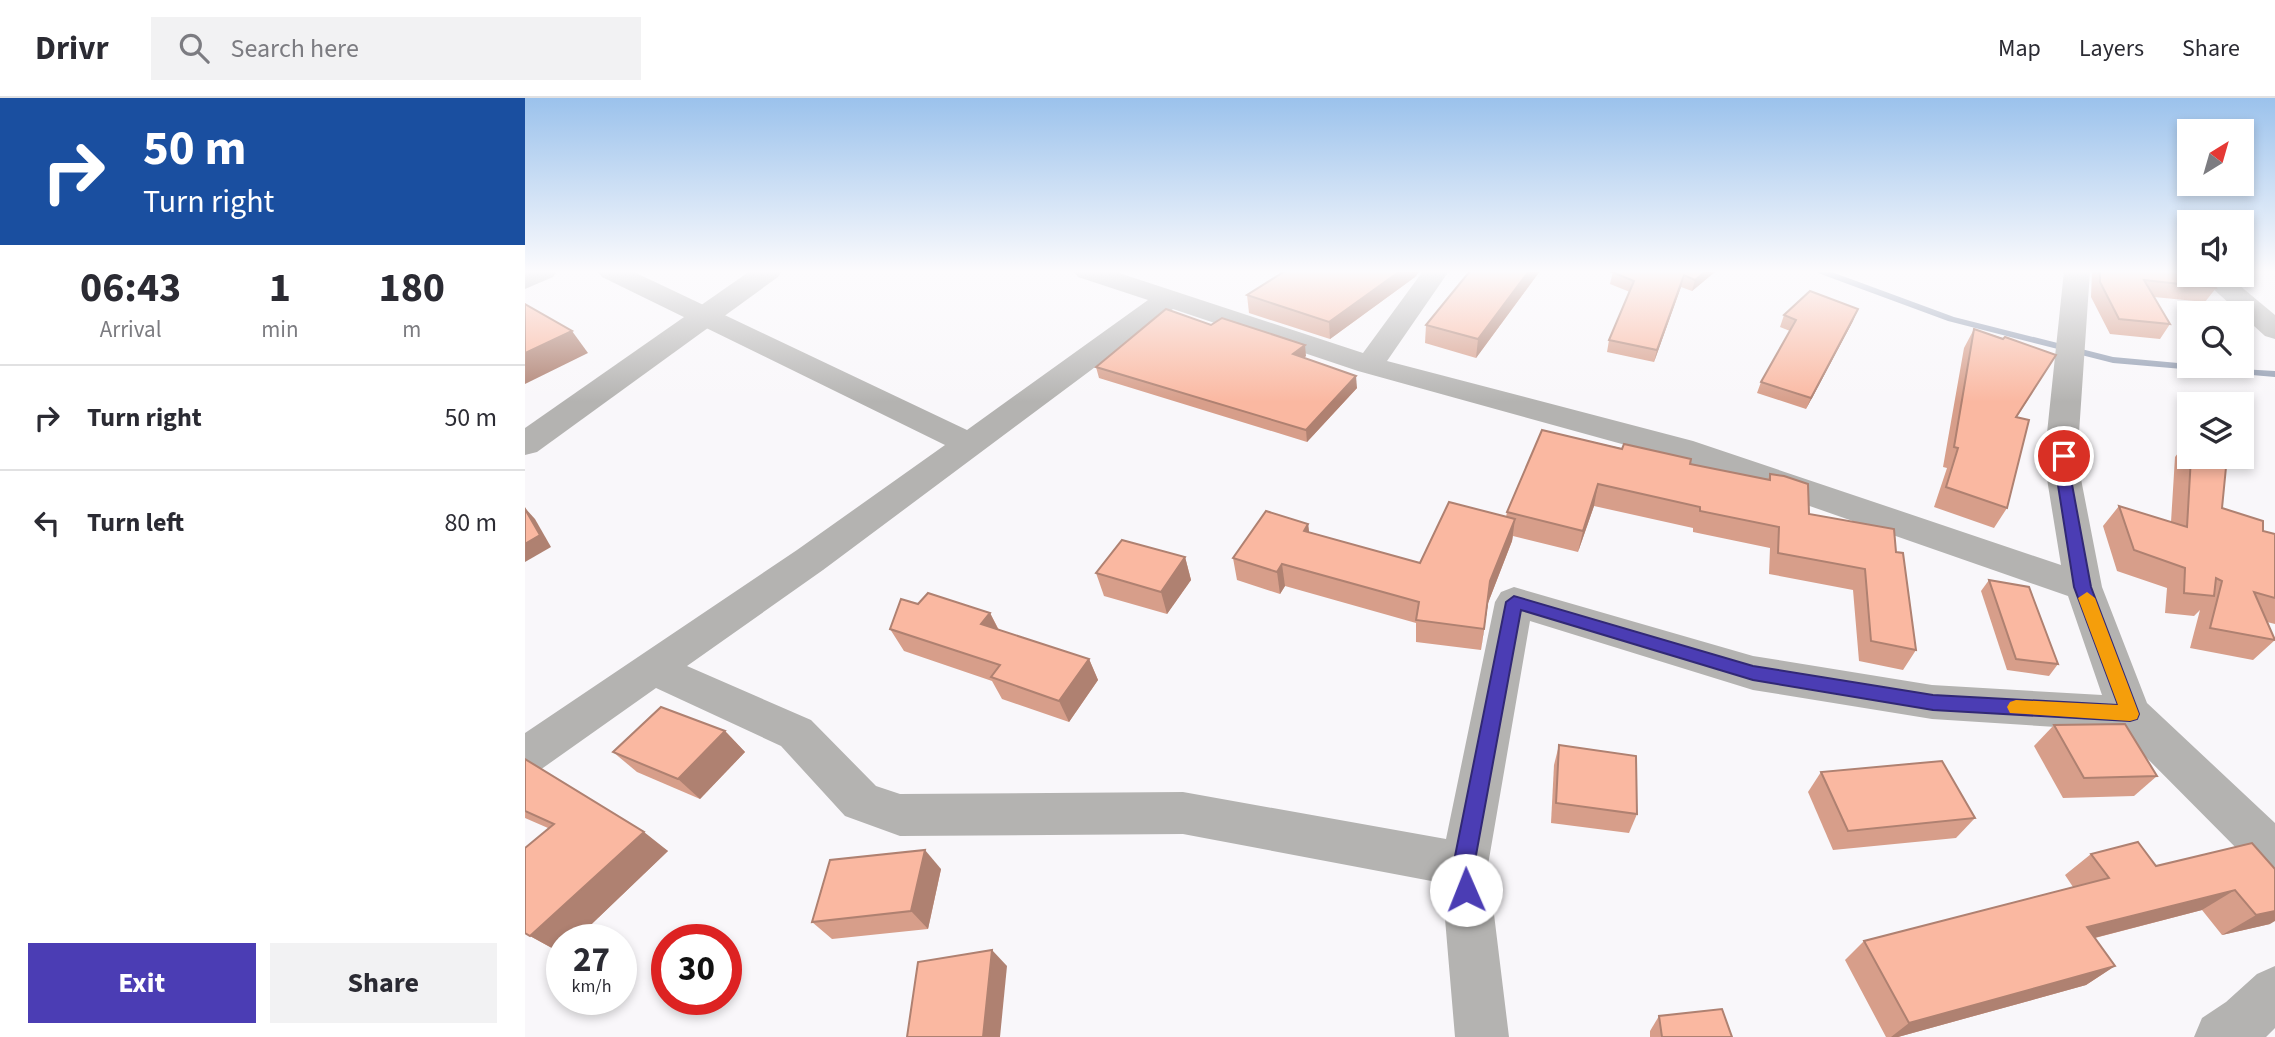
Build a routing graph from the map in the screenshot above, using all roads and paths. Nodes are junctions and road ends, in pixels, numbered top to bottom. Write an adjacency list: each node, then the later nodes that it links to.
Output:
1 (700, 315): 8 (street)
2 (706, 315): 8 (street)
3 (1146, 315): 12 (street)
4 (1216, 315): 10 (street)
5 (1405, 315): 10 (street)
6 (2073, 315): 13 (street)
7 (2257, 315): 9 (street)
8 (703, 317): 11 (street); 12 (street)
9 (2275, 330)
10 (1369, 365): 13 (street)
11 (525, 444)
12 (970, 444): 14 (street)
13 (2083, 587): 15 (street)
14 (652, 668): 16 (street); 18 (street)
15 (2130, 714): 17 (street); 18 (street)
16 (525, 757)
17 (2275, 854)
18 (1464, 866): 20 (street)
19 (2275, 992): 21 (street)
20 (1482, 1037)
21 (2221, 1037)

